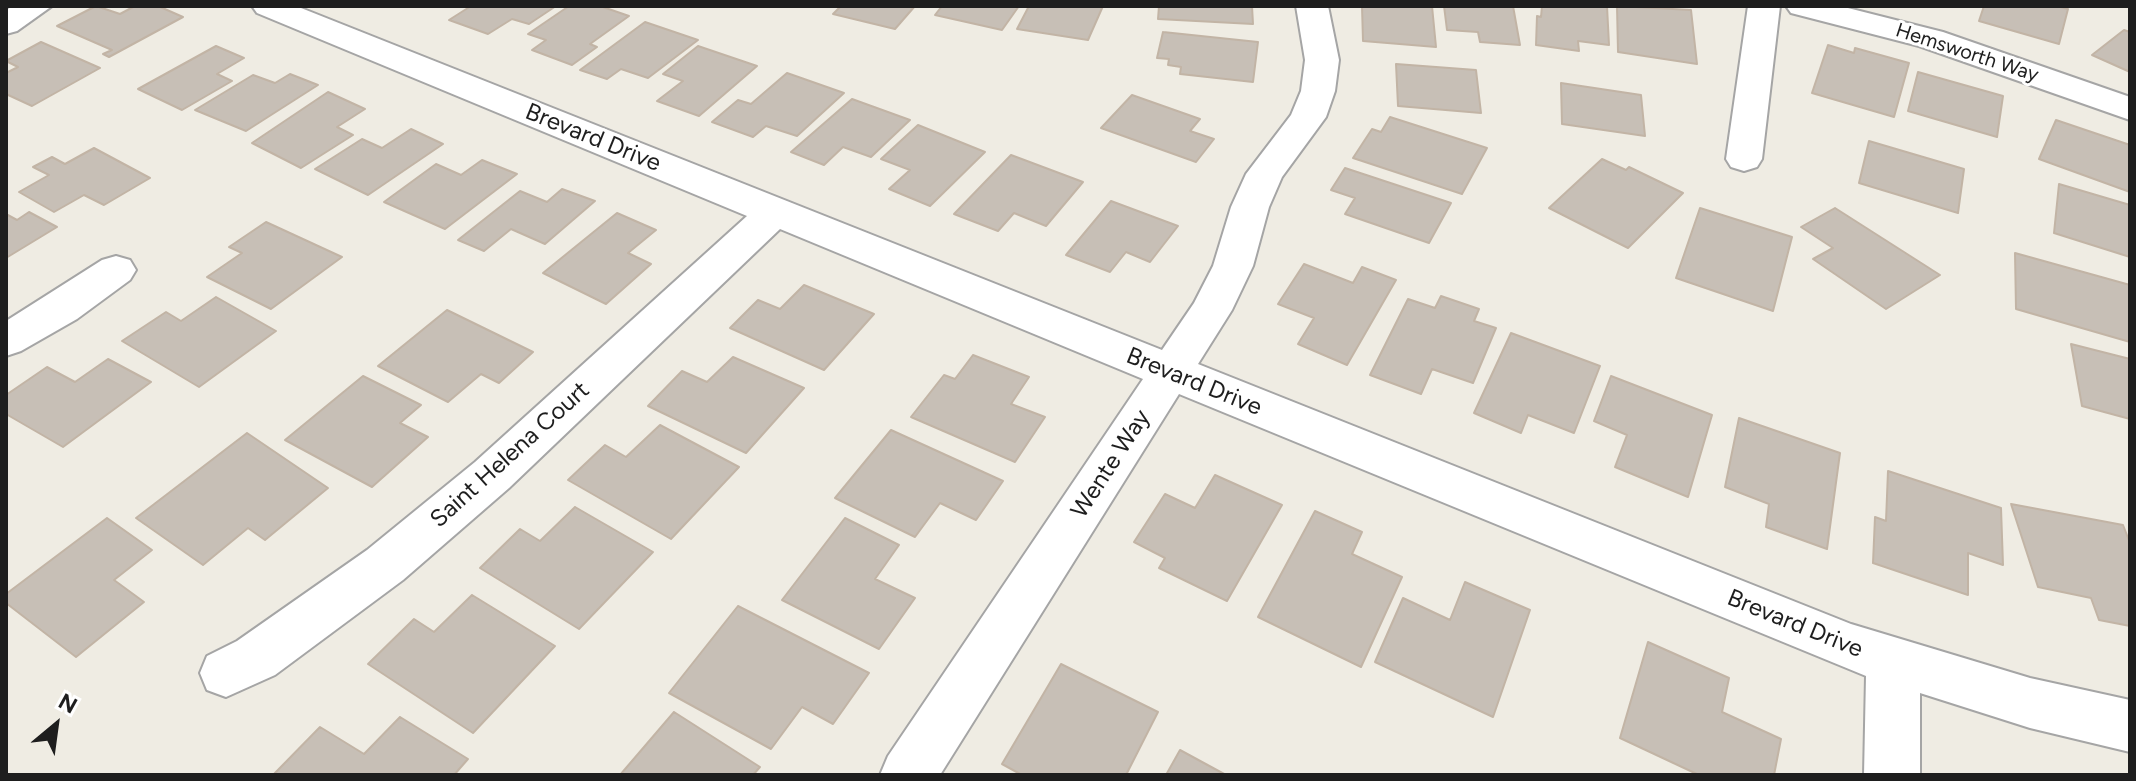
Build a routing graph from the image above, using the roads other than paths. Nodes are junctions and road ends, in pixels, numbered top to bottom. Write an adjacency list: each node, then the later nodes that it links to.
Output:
1 (36, 6): 6 (street)
2 (268, 6): 9 (street, Brevard Drive)
3 (1312, 6): 12 (street, Wente Way)
4 (1764, 6): 8 (street)
5 (1802, 6): 7 (street, Hemsworth Way)
6 (6, 24)
7 (2130, 109)
8 (1744, 159)
9 (775, 212): 12 (street, Brevard Drive); 14 (street, Saint Helena Court)
10 (116, 270): 11 (street)
11 (6, 340)
12 (1170, 373): 13 (street, Brevard Drive); 16 (street, Wente Way)
13 (1893, 663): 15 (street, Brevard Drive); 17 (street)
14 (226, 673)
15 (2130, 726)
16 (908, 775)
17 (1892, 775)

